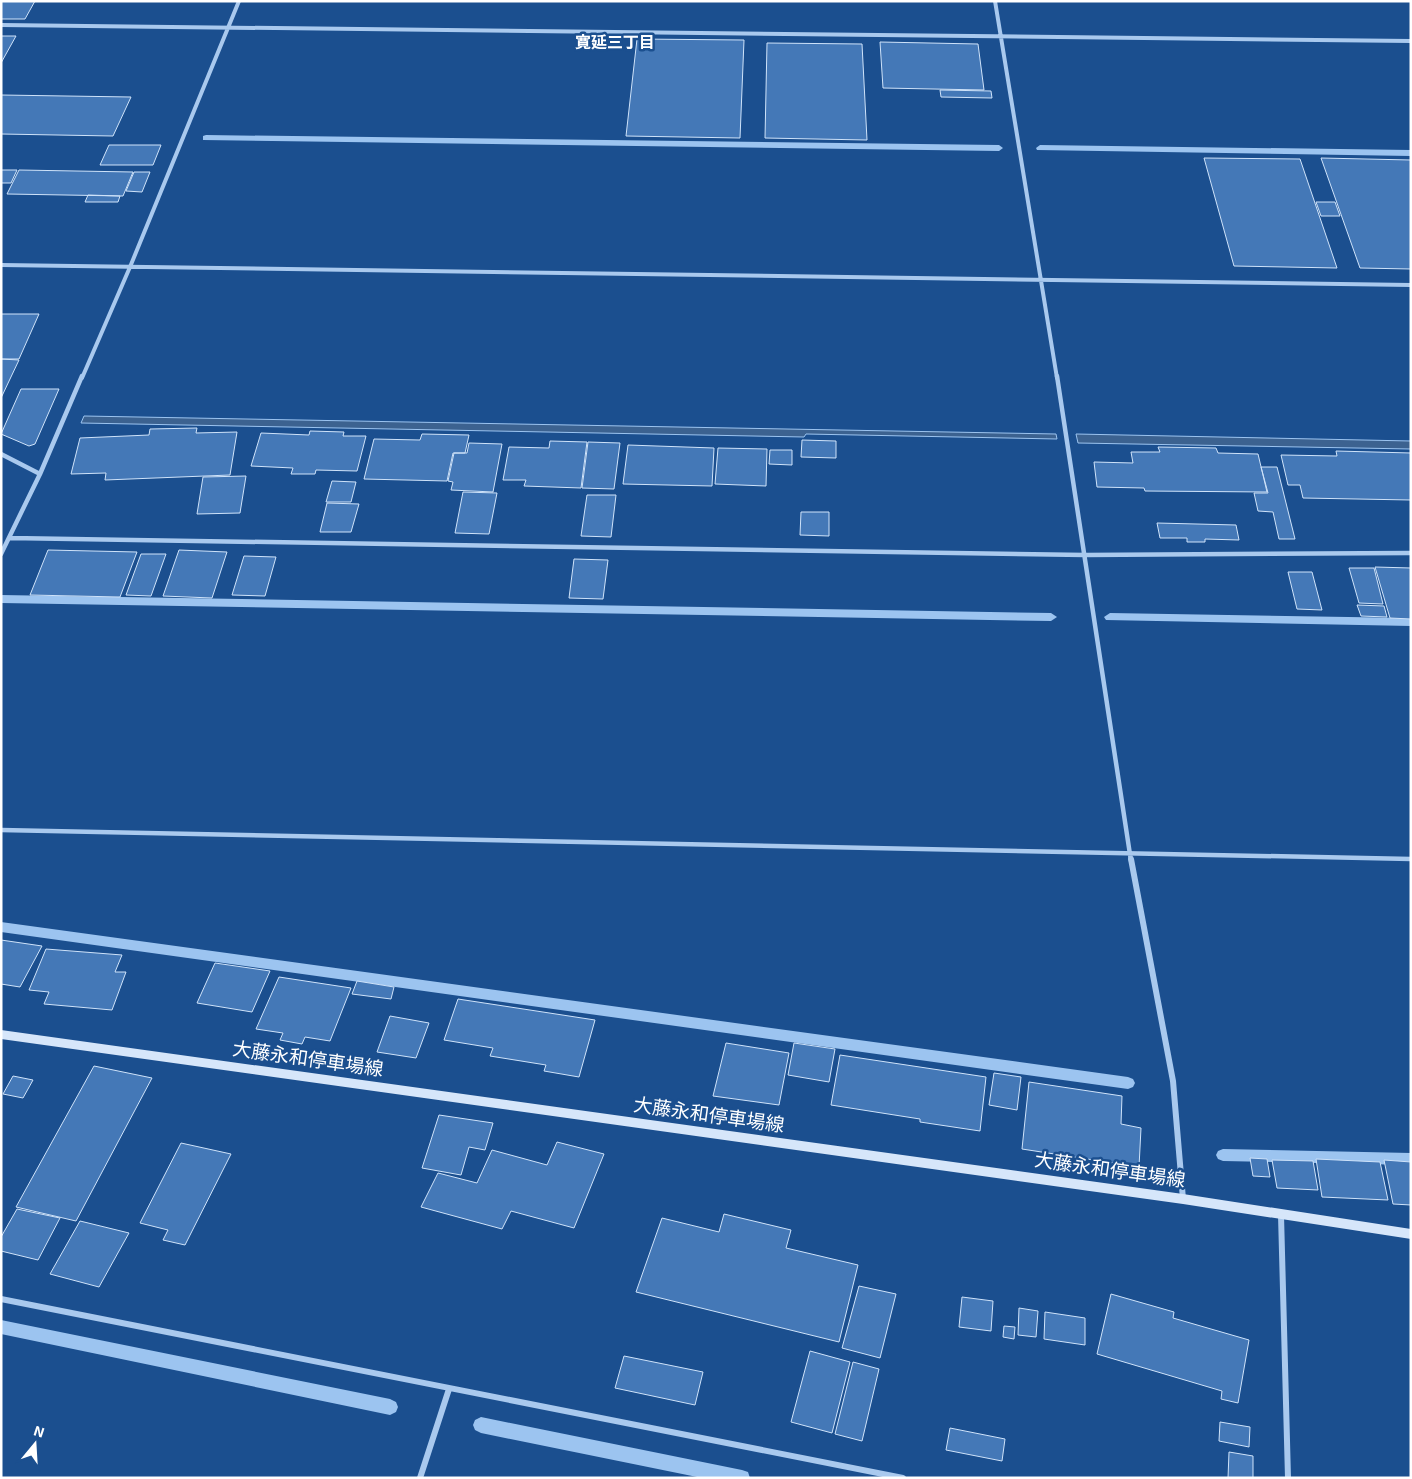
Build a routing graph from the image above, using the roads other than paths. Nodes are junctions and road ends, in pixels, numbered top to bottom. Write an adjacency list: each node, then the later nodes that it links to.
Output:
1 (239, 1): 4 (street)
2 (995, 1): 5 (street)
3 (1, 25): 4 (street)
4 (228, 27): 5 (street); 8 (street)
5 (1000, 35): 6 (street); 9 (street)
6 (1411, 41)
7 (1, 265): 8 (street)
8 (130, 267): 9 (street); 12 (street)
9 (1042, 280): 10 (street); 16 (street)
10 (1411, 285)
11 (1, 454): 12 (street)
12 (40, 474): 13 (street)
13 (10, 538): 15 (street); 16 (street)
14 (1411, 553): 16 (street)
15 (1, 554)
16 (1085, 556): 18 (street)
17 (1, 830): 18 (street)
18 (1130, 855): 19 (street); 21 (street)
19 (1411, 859)
20 (1, 1034): 21 (main road, 大藤永和停車場線)
21 (1183, 1198): 22 (main road, 大藤永和停車場線)
22 (1281, 1215): 23 (main road, 大藤永和停車場線); 28 (street)
23 (1411, 1234)
24 (1, 1299): 25 (street)
25 (449, 1389): 26 (street); 27 (street)
26 (420, 1478)
27 (903, 1478)
28 (1288, 1478)

